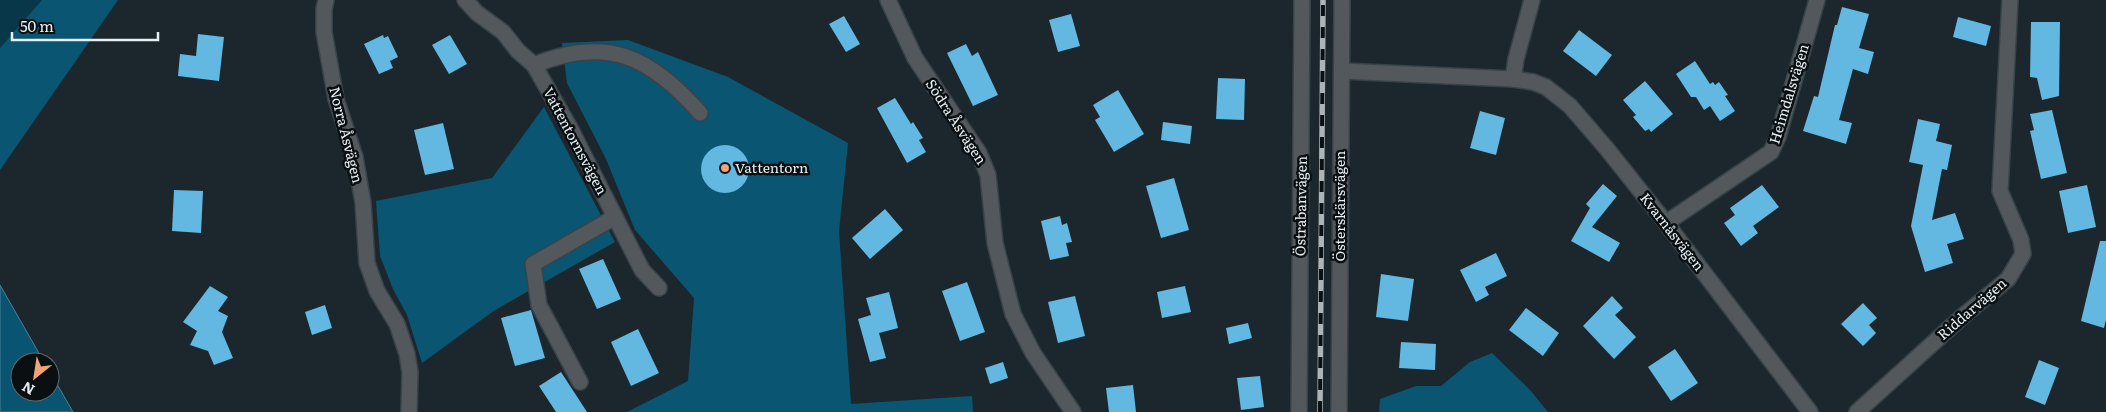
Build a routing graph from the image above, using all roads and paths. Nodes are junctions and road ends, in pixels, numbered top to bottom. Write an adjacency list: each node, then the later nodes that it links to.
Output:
1 (326, 0): 17 (street, Norra Åsvägen)
2 (465, 0): 9 (street, Vattentornsvägen)
3 (888, 0): 18 (street, Södra Åsvägen)
4 (1302, 0): 19 (street, Östrabanvägen)
5 (1342, 0): 10 (street, Österskärsvägen)
6 (1532, 0): 11 (street)
7 (1817, 0): 14 (street, Heimdalsvägen)
8 (2010, 0): 22 (street, Riddarvägen)
9 (534, 65): 12 (street); 13 (street, Vattentornsvägen)
10 (1342, 71): 11 (street, Kvarnåsvägen); 20 (street, Österskärsvägen)
11 (1513, 79): 14 (street, Kvarnåsvägen)
12 (700, 113)
13 (615, 217): 15 (street, Vattentornsvägen); 16 (street)
14 (1666, 223): 21 (street, Kvarnåsvägen)
15 (660, 288)
16 (580, 382)
17 (409, 412)
18 (1073, 412)
19 (1299, 412)
20 (1339, 412)
21 (1810, 412)
22 (1857, 412)

